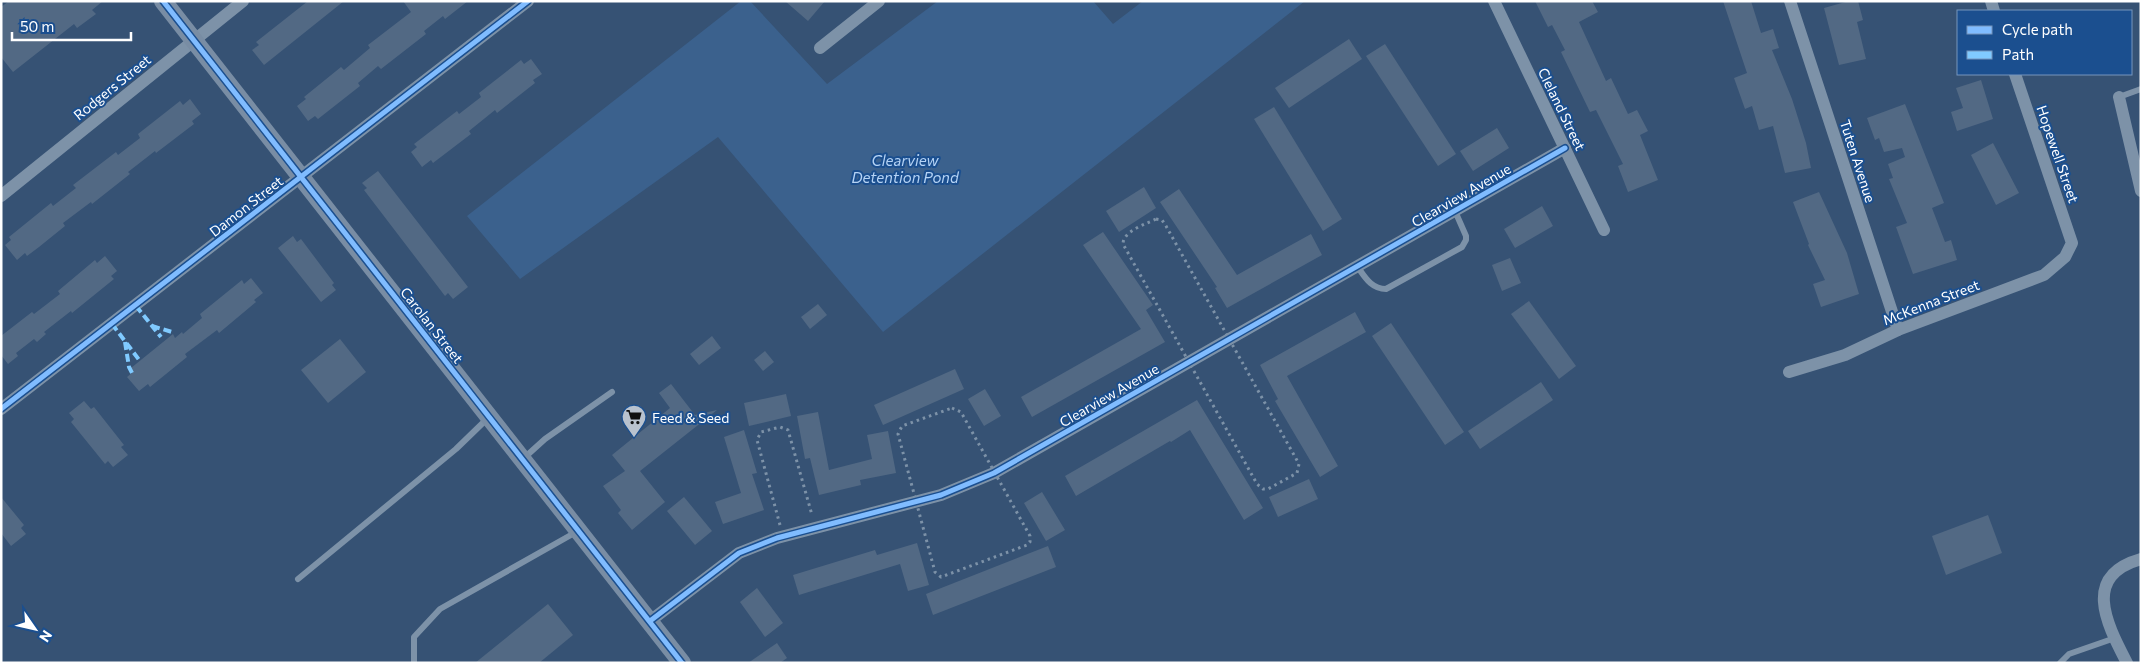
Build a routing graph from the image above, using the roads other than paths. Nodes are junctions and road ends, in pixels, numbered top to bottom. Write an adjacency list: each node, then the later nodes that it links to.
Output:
1 (163, 1): 7 (street, Carolan Street)
2 (243, 1): 7 (street, Rodgers Street)
3 (528, 1): 13 (street, Damon Street)
4 (879, 1): 8 (street)
5 (1494, 1): 12 (street, Cleland Street)
6 (1790, 1): 20 (street, Tuten Avenue)
7 (194, 40): 13 (street, Carolan Street); 15 (street, Rodgers Street)
8 (820, 48)
9 (2015, 75): 18 (street, Hopewell Street)
10 (2141, 89): 11 (lane)
11 (2119, 98): 14 (street)
12 (1565, 148): 16 (street, Clearview Avenue); 17 (street, Cleland Street)
13 (303, 177): 23 (street, Damon Street); 24 (street, Carolan Street)
14 (2141, 191)
15 (1, 196)
16 (1455, 211): 19 (street, Clearview Avenue); 19 (lane)
17 (1604, 230)
18 (2072, 243): 20 (street, McKenna Street)
19 (1357, 266): 29 (street, Clearview Avenue)
20 (1898, 330): 21 (street, McKenna Street)
21 (1789, 372)
22 (612, 392): 25 (lane)
23 (1, 409)
24 (490, 416): 25 (street, Carolan Street); 28 (lane)
25 (522, 458): 26 (street, Carolan Street)
26 (579, 531): 29 (street, Carolan Street); 31 (lane)
27 (2141, 558): 30 (street)
28 (298, 579)
29 (650, 621): 32 (street, Carolan Street)
30 (2115, 638): 33 (lane); 34 (street)
31 (414, 663)
32 (682, 663)
33 (2060, 663)
34 (2127, 663)

